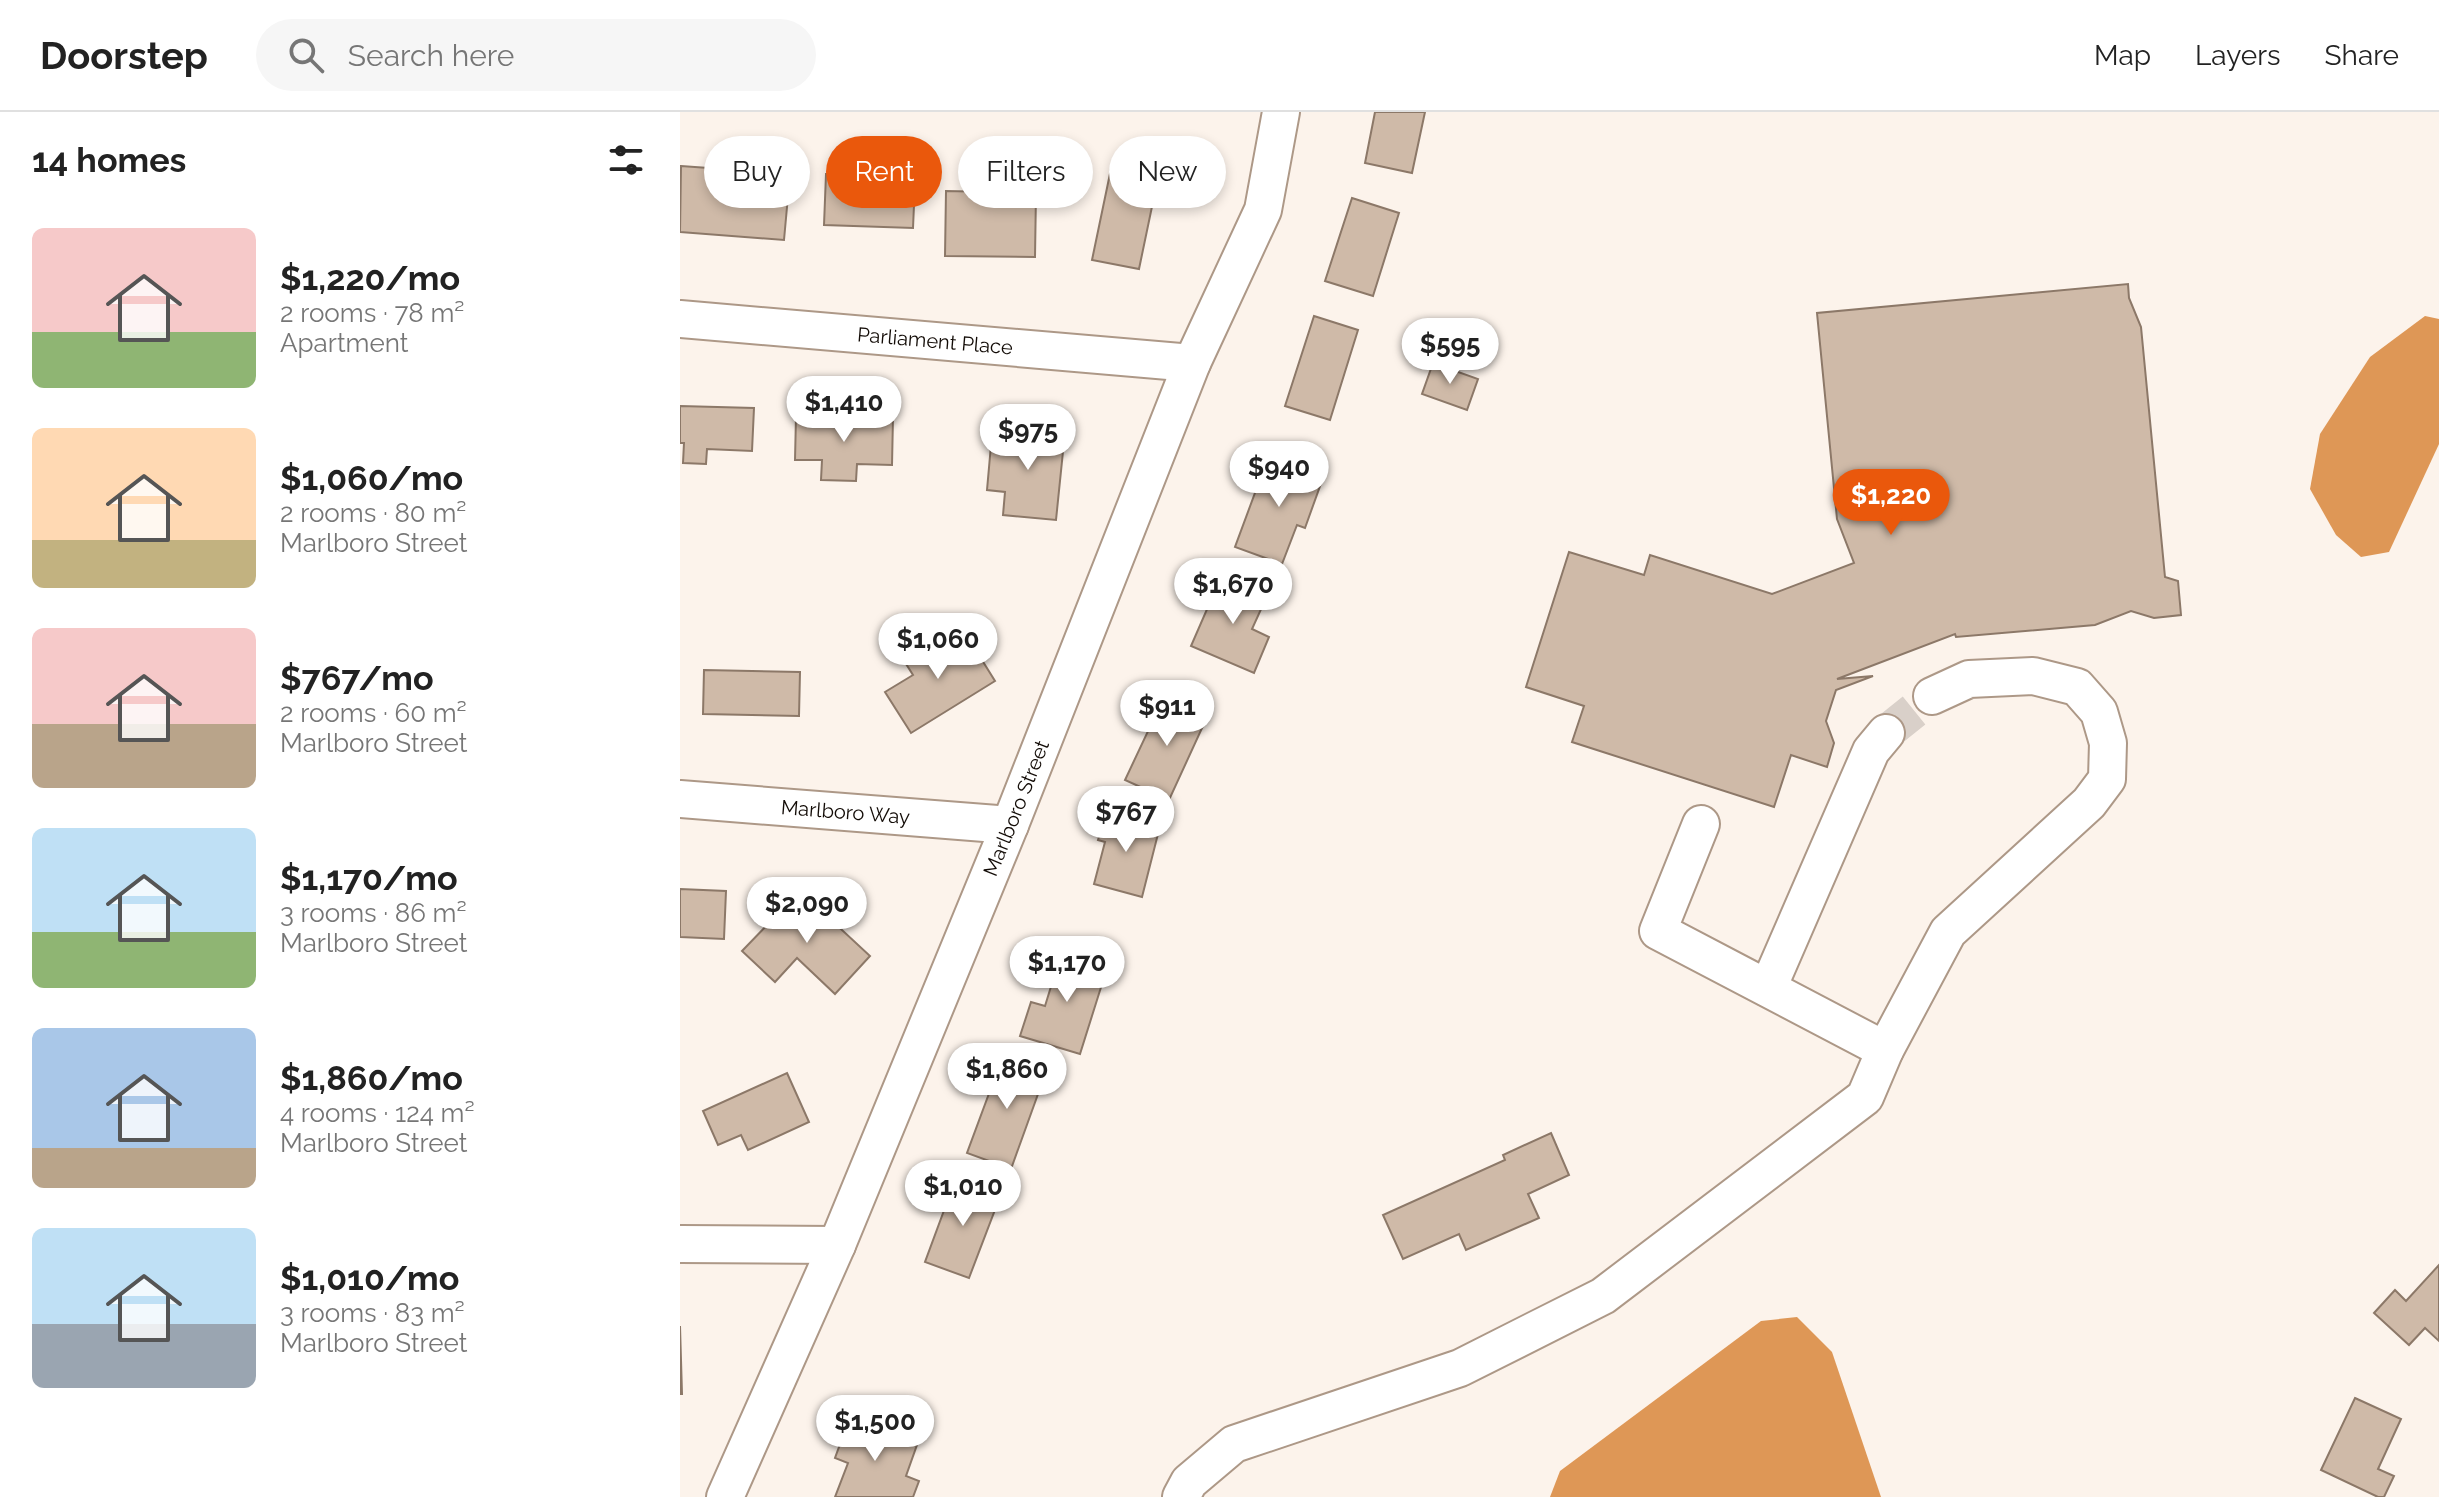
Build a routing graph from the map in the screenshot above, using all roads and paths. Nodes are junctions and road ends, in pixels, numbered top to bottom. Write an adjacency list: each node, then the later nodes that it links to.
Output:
1 (1281, 112): 3 (street, Marlboro Street)
2 (680, 319): 3 (street, Parliament Place)
3 (1192, 363): 8 (street, Marlboro Street)
4 (1932, 696): 10 (street)
5 (1886, 733): 9 (street)
6 (680, 799): 8 (street, Marlboro Way)
7 (1701, 824): 9 (street)
8 (1010, 825): 12 (street, Marlboro Street)
9 (1768, 988): 10 (street)
10 (1885, 1050): 14 (street)
11 (680, 1244): 12 (street)
12 (837, 1245): 13 (street, Marlboro Street)
13 (725, 1497)
14 (1181, 1497)

